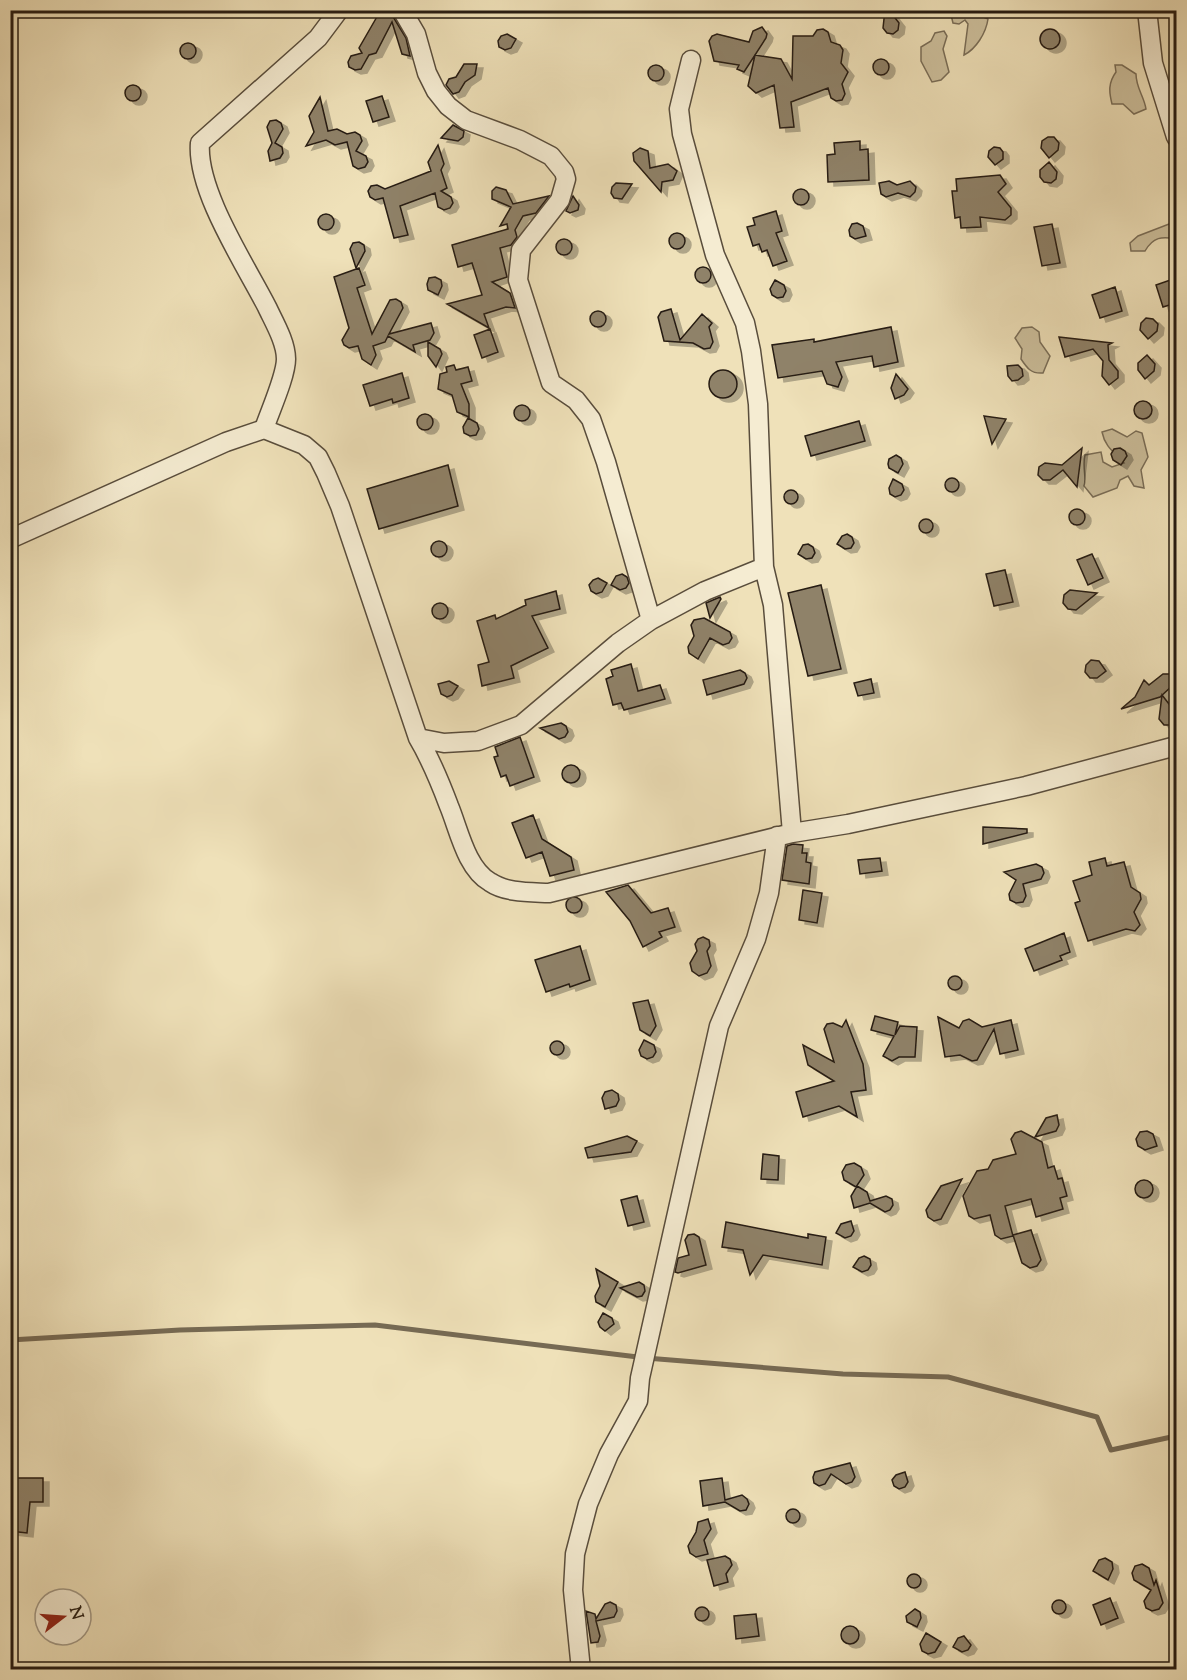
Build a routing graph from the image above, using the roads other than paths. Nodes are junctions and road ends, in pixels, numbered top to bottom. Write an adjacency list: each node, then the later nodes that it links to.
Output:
1 (339, 10): 6 (street)
2 (402, 10): 9 (street)
3 (1147, 10): 5 (street)
4 (691, 60): 8 (street)
5 (1176, 136)
6 (264, 429): 7 (street); 10 (street)
7 (10, 539)
8 (764, 567): 9 (street); 12 (street)
9 (651, 620): 10 (street)
10 (418, 738): 12 (street)
11 (1176, 746): 12 (street)
12 (784, 834): 13 (street)
13 (581, 1670)

